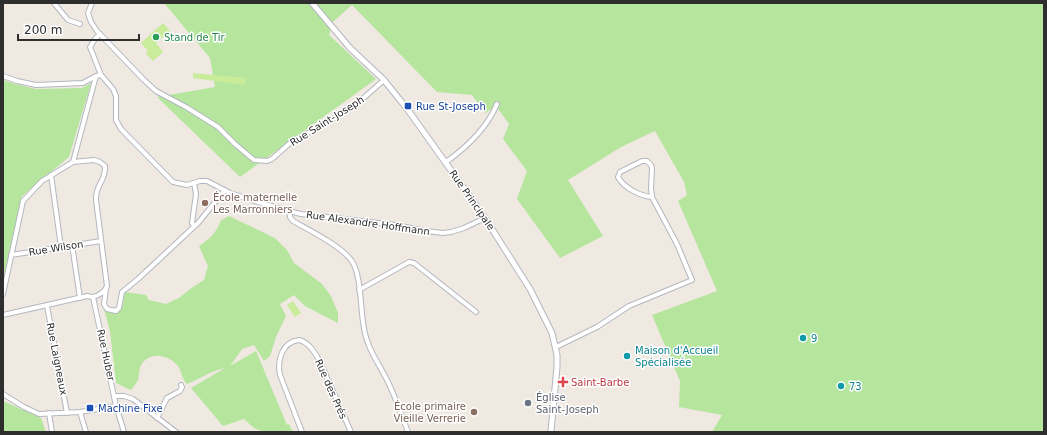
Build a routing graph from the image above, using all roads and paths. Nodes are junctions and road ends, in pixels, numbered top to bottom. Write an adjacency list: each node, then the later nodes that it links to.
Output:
1 (54, 3): 4 (street)
2 (92, 3): 5 (street, Rue Saint-Joseph)
3 (312, 3): 8 (street, Rue Principale)
4 (80, 24)
5 (100, 34): 7 (street, Rue Alexandre Hoffmann); 8 (street, Rue Saint-Joseph)
6 (3, 76): 7 (street)
7 (98, 76): 10 (street); 13 (street, Rue Alexandre Hoffmann)
8 (384, 80): 11 (street, Rue Principale)
9 (497, 104): 11 (street)
10 (73, 162): 12 (street); 19 (street)
11 (446, 162): 17 (street, Rue Principale)
12 (51, 175): 21 (street); 22 (street)
13 (194, 183): 14 (street, Rue Alexandre Hoffmann); 18 (street)
14 (225, 190): 16 (street, Rue Alexandre Hoffmann); 18 (street)
15 (652, 197): 15 (street); 33 (street)
16 (289, 211): 17 (street, Rue Alexandre Hoffmann); 24 (street)
17 (486, 218): 33 (street, Rue Principale)
18 (194, 226): 29 (street)
19 (101, 241): 20 (street, Rue Wilson); 23 (street)
20 (72, 245): 21 (street, Rue Wilson); 28 (street)
21 (60, 247): 22 (street, Rue Wilson)
22 (12, 255): 25 (street)
23 (107, 287): 26 (street); 29 (street)
24 (359, 290): 31 (street); 48 (street)
25 (3, 294)
26 (99, 294): 27 (street); 29 (street)
27 (93, 297): 28 (street); 36 (street, Rue Huber)
28 (80, 298): 30 (street)
29 (104, 304)
30 (47, 306): 32 (street); 40 (street, Rue Laigneaux)
31 (476, 312)
32 (3, 315)
33 (556, 347): 49 (street, Rue Principale)
34 (181, 384): 41 (street)
35 (3, 394): 39 (street)
36 (115, 396): 37 (street, Rue Huber); 41 (street)
37 (116, 406): 38 (street); 44 (street, Rue Huber)
38 (80, 412): 40 (street); 43 (street)
39 (49, 413): 40 (street); 42 (street)
40 (67, 413)
41 (157, 418): 45 (street)
42 (52, 432)
43 (86, 432)
44 (124, 432)
45 (176, 432)
46 (302, 432): 47 (street, Rue des Prés)
47 (350, 432)
48 (408, 432)
49 (550, 432)

